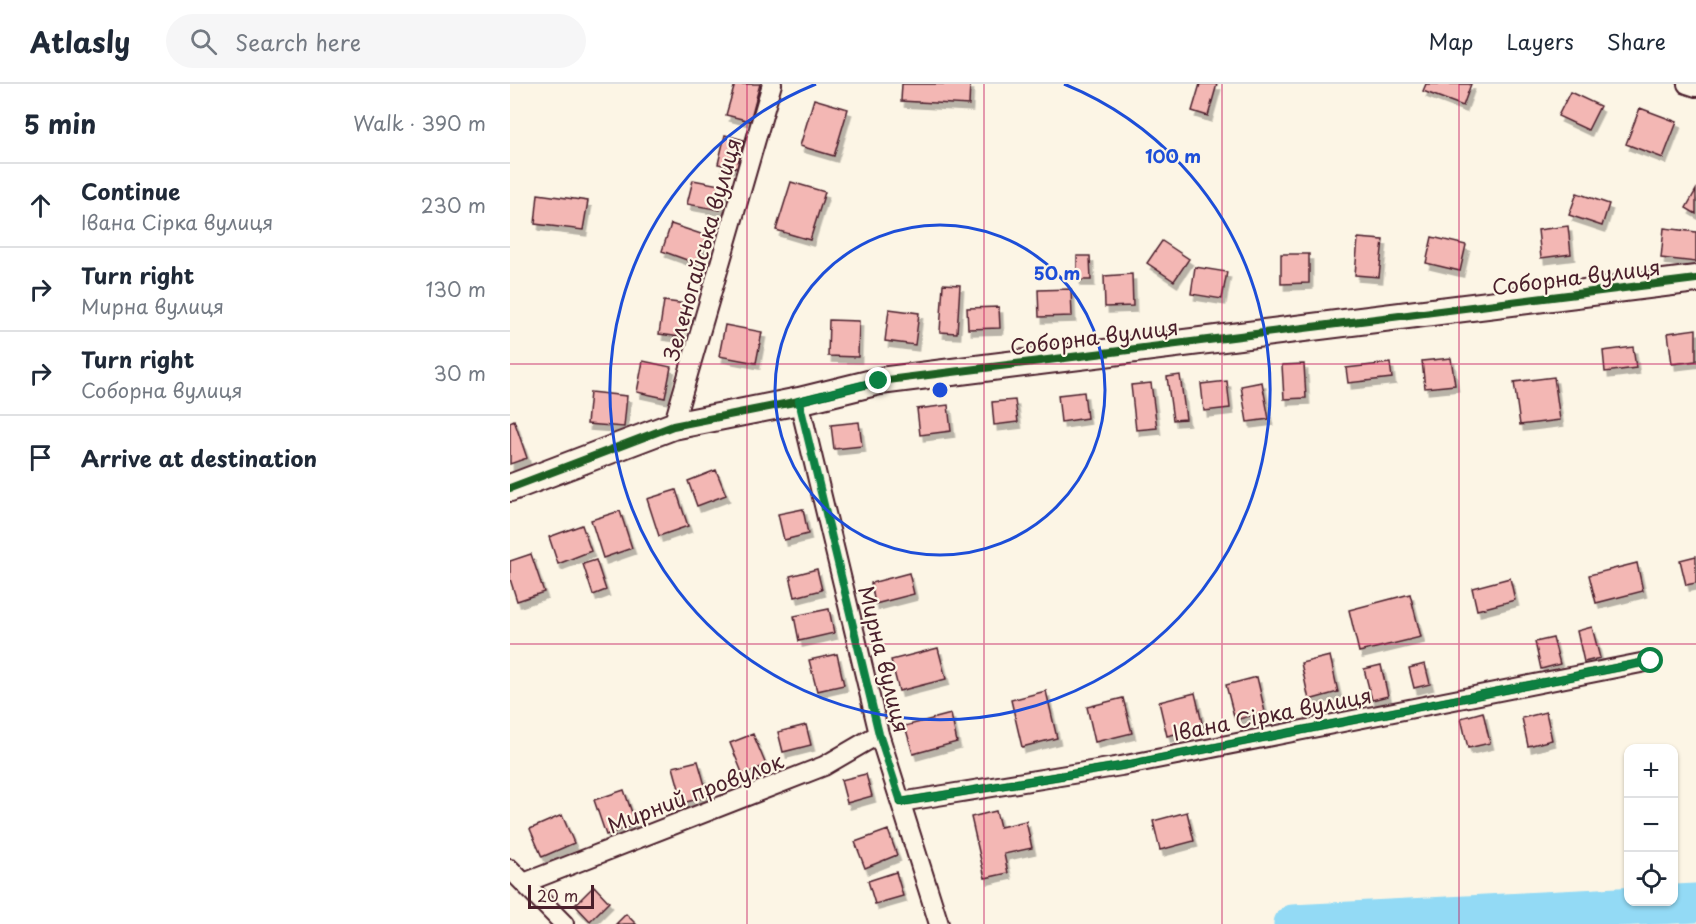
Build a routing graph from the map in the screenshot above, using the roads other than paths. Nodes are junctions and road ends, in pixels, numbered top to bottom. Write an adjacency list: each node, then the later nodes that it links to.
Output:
1 (772, 84): 6 (street, Зеленогайська вулиця)
2 (1687, 84): 3 (street)
3 (1696, 87)
4 (1696, 279): 5 (street, Соборна вулиця)
5 (799, 401): 6 (street, Соборна вулиця); 9 (street, Мирна вулиця)
6 (673, 426): 7 (street, Соборна вулиця)
7 (510, 488)
8 (1651, 661): 10 (street, Івана Сірка вулиця)
9 (879, 734): 10 (street, Мирна вулиця); 12 (street, Мирний провулок)
10 (901, 802): 14 (street, Мирна вулиця)
11 (510, 869): 12 (street)
12 (524, 883): 13 (street)
13 (564, 924)
14 (939, 924)

